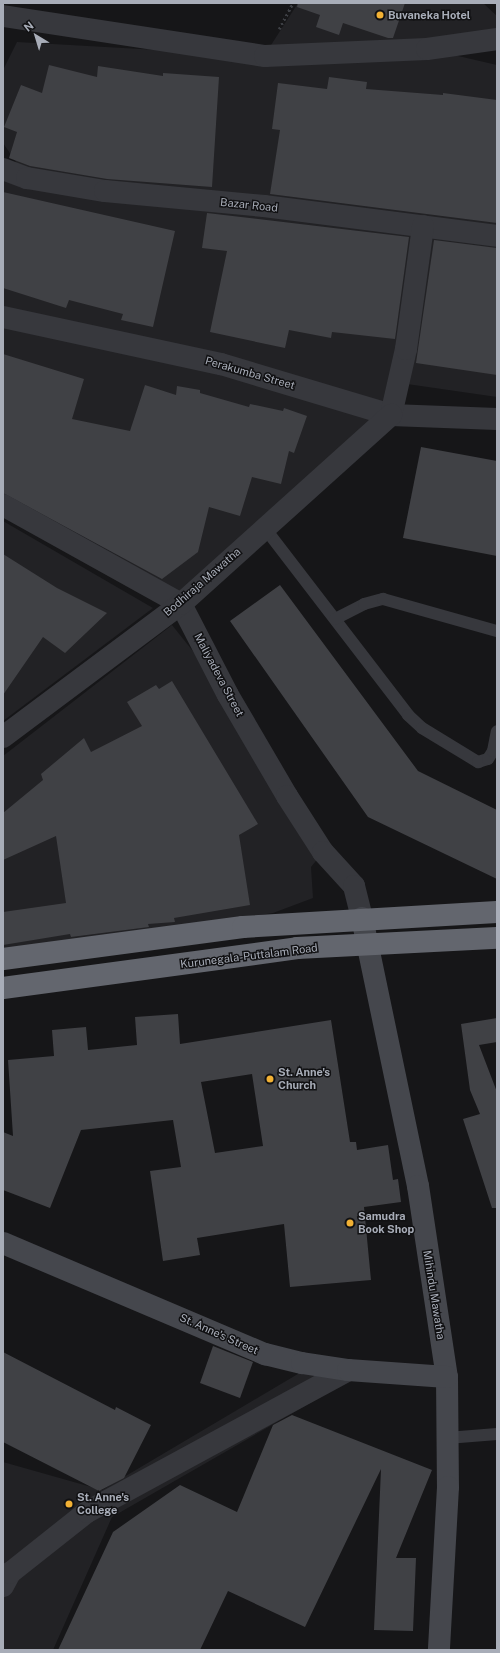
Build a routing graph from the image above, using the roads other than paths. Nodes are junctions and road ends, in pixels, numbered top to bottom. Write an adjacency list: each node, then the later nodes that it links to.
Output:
1 (3, 16): 2 (street)
2 (497, 39)
3 (3, 169): 4 (street, Bazar Road)
4 (423, 226): 5 (street, Bazar Road); 7 (street)
5 (497, 236)
6 (3, 317): 7 (street, Perakumba Street)
7 (391, 415): 8 (street, Perakumba Street); 10 (street, Bodhiraja Mawatha)
8 (497, 419)
9 (3, 506): 11 (street)
10 (264, 527): 11 (street, Bodhiraja Mawatha); 12 (lane)
11 (181, 604): 15 (street, Bodhiraja Mawatha); 17 (street, Maliyadeva Street)
12 (335, 619): 13 (lane); 14 (lane)
13 (497, 631)
14 (497, 731)
15 (3, 737)
16 (497, 912): 17 (highway)
17 (362, 918): 19 (street, Mihindu Mawatha); 20 (highway)
18 (497, 938): 19 (highway, Kurunegala-Puttalam Road)
19 (365, 945): 21 (highway, Kurunegala-Puttalam Road); 24 (street, Mihindu Mawatha)
20 (3, 959)
21 (3, 988)
22 (3, 1243): 23 (street, St. Anne's Street)
23 (348, 1370): 24 (street, St. Anne's Street); 27 (street)
24 (447, 1377): 26 (street, Mihindu Mawatha)
25 (497, 1434): 26 (lane)
26 (447, 1438): 28 (street, Mihindu Mawatha)
27 (3, 1586)
28 (439, 1650)

